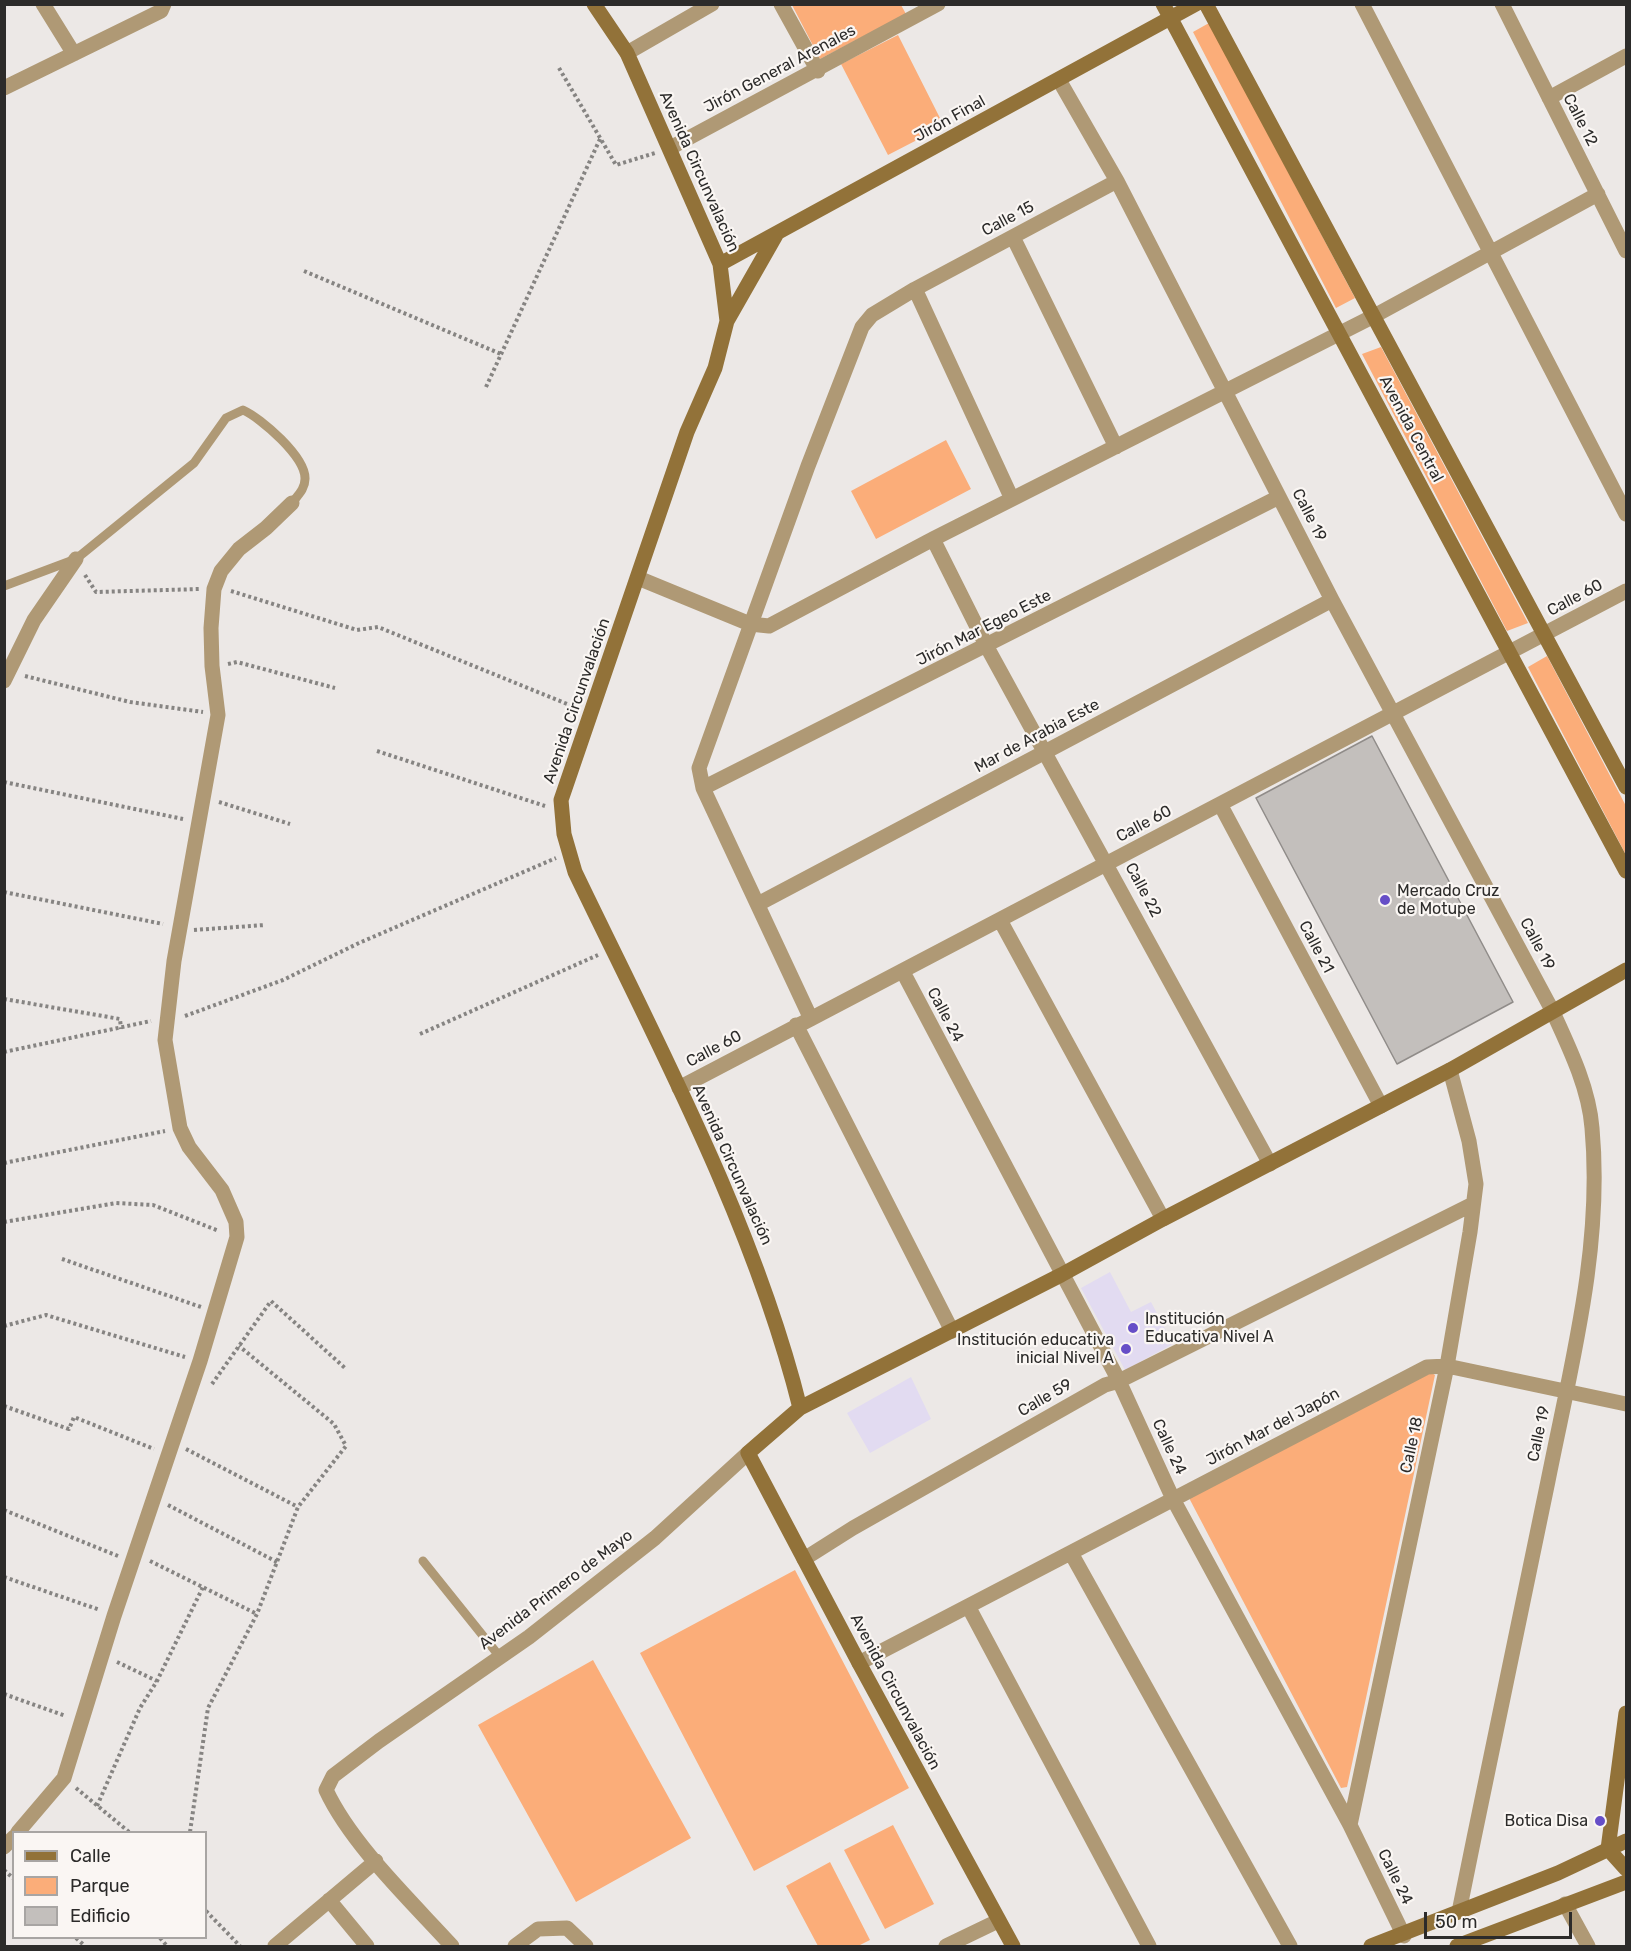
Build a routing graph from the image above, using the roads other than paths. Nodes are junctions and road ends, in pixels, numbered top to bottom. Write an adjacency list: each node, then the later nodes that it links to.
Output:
1 (43, 4): 14 (street)
2 (164, 4): 14 (street)
3 (594, 4): 13 (street, Avenida Circunvalación)
4 (712, 4): 13 (street)
5 (781, 4): 16 (street)
6 (938, 4): 11 (street, Jirón General Arenales)
7 (1196, 4): 12 (street, Jirón Final)
8 (1206, 4): 29 (street, Avenida Central)
9 (1362, 4): 26 (street)
10 (1502, 4): 19 (street, Calle 12)
11 (910, 11): 16 (street, Jirón General Arenales)
12 (1167, 11): 17 (street, Jirón Final); 31 (street, Avenida Central)
13 (627, 53): 20 (street, Avenida Circunvalación)
14 (74, 54): 18 (street)
15 (1626, 57): 19 (street)
16 (818, 70): 20 (street, Jirón General Arenales)
17 (1059, 80): 21 (street, Calle 19); 23 (street, Jirón Final)
18 (4, 88)
19 (1549, 98): 22 (street, Calle 12)
20 (670, 148): 27 (street, Avenida Circunvalación)
21 (1117, 181): 24 (street, Calle 15); 32 (street, Calle 19)
22 (1598, 194): 25 (street, Calle 12); 26 (street)
23 (776, 234): 27 (street, Jirón Final); 30 (street)
24 (1013, 237): 28 (street, Calle 15); 33 (street)
25 (1626, 251)
26 (1491, 252): 29 (street); 37 (street)
27 (720, 264): 30 (street, Avenida Circunvalación)
28 (915, 289): 35 (street); 44 (street, Calle 15)
29 (1374, 316): 31 (street); 45 (street, Avenida Central)
30 (727, 321): 40 (street, Avenida Circunvalación)
31 (1339, 332): 32 (street); 47 (street, Avenida Central)
32 (1224, 393): 33 (street); 34 (street, Calle 19)
33 (1116, 447): 35 (street)
34 (1279, 497): 43 (street, Calle 19); 46 (street, Jirón Mar Egeo Este)
35 (1012, 499): 38 (street)
36 (292, 503): 39 (lane); 86 (street)
37 (1626, 514)
38 (933, 539): 44 (street); 46 (street, Calle 22)
39 (76, 559): 41 (lane); 48 (street)
40 (638, 578): 44 (street); 64 (street, Avenida Circunvalación)
41 (4, 586)
42 (1626, 591): 45 (street, Calle 60)
43 (1332, 600): 49 (street, Calle 19); 50 (street, Mar de Arabia Este)
44 (750, 624): 52 (street, Calle 15)
45 (1544, 634): 47 (street, Calle 60); 51 (street, Avenida Central)
46 (987, 647): 50 (street, Calle 22); 52 (street, Jirón Mar Egeo Este)
47 (1508, 653): 49 (street, Calle 60); 55 (street, Avenida Central)
48 (8, 677)
49 (1394, 713): 53 (street, Calle 60); 60 (street, Calle 19)
50 (1045, 752): 54 (street, Calle 22); 56 (street, Mar de Arabia Este)
51 (1626, 787)
52 (703, 788): 56 (street)
53 (1220, 804): 54 (street, Calle 60); 65 (street, Calle 21)
54 (1108, 863): 57 (street, Calle 60); 66 (street, Calle 22)
55 (1626, 871)
56 (758, 904): 61 (street)
57 (999, 920): 59 (street, Calle 60); 68 (street)
58 (1626, 970): 60 (street)
59 (903, 972): 61 (street, Calle 60); 69 (street, Calle 24)
60 (1552, 1011): 63 (street); 73 (street, Calle 19)
61 (811, 1019): 62 (street, Calle 60)
62 (796, 1025): 64 (street, Calle 60); 70 (street)
63 (1450, 1070): 65 (street); 67 (street, Calle 18)
64 (679, 1088): 75 (street, Avenida Circunvalación)
65 (1381, 1106): 66 (street)
66 (1270, 1164): 68 (street)
67 (1473, 1204): 71 (street, Calle 18); 72 (street, Calle 59)
68 (1163, 1219): 69 (street)
69 (1061, 1275): 70 (street); 72 (street, Calle 24)
70 (952, 1331): 75 (street)
71 (1447, 1366): 73 (street, Jirón Mar del Japón); 77 (street, Jirón Mar del Japón); 85 (street, Calle 18)
72 (1119, 1381): 77 (street, Calle 24); 79 (street, Calle 59)
73 (1566, 1391): 74 (street, Jirón Mar del Japón); 94 (street, Calle 19)
74 (1626, 1404)
75 (800, 1408): 76 (street, Avenida Primero de Mayo)
76 (748, 1453): 79 (street, Avenida Circunvalación); 82 (street, Avenida Primero de Mayo)
77 (1173, 1499): 78 (street, Jirón Mar del Japón); 85 (street, Calle 24)
78 (1071, 1553): 81 (street, Jirón Mar del Japón); 106 (street)
79 (804, 1559): 83 (street, Avenida Circunvalación)
80 (423, 1561): 82 (lane)
81 (968, 1606): 83 (street, Jirón Mar del Japón); 105 (street)
82 (500, 1657): 89 (street, Avenida Primero de Mayo)
83 (859, 1664): 95 (street, Avenida Circunvalación)
84 (1626, 1713): 88 (street)
85 (1350, 1825): 96 (street, Calle 24)
86 (20, 1831)
87 (1626, 1841): 88 (street)
88 (1608, 1848): 90 (street); 94 (street)
89 (376, 1861): 92 (street); 100 (street)
90 (1626, 1869)
91 (1626, 1882): 93 (street)
92 (328, 1900): 98 (street); 99 (street)
93 (1565, 1904): 108 (street); 109 (street)
94 (1459, 1912): 96 (street)
95 (999, 1921): 97 (street); 104 (street, Avenida Circunvalación)
96 (1404, 1936): 107 (street)
97 (968, 1942): 103 (street)
98 (284, 1943)
99 (367, 1947)
100 (452, 1947)
101 (515, 1947): 102 (street)
102 (586, 1947)
103 (946, 1947)
104 (1013, 1947)
105 (1149, 1947)
106 (1290, 1947)
107 (1371, 1947)
108 (1457, 1947)
109 (1588, 1947)

